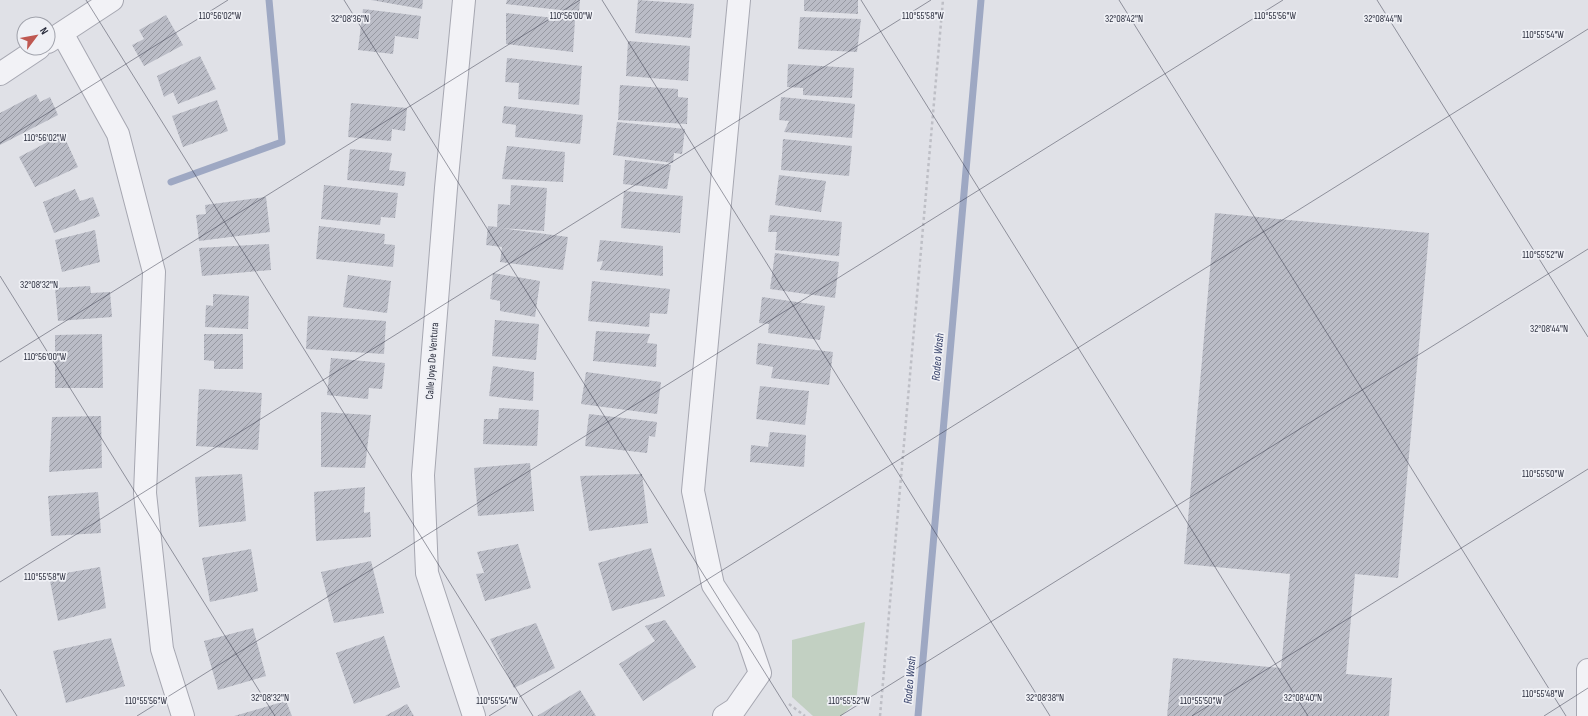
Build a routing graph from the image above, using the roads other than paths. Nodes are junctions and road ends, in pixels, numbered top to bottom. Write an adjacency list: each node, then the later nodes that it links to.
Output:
1 (112, 0): 4 (street)
2 (464, 0): 10 (street, Calle Joya De Ventura)
3 (739, 0): 11 (street)
4 (56, 37)
5 (56, 40): 9 (street)
6 (27, 56): 7 (street)
7 (0, 74)
8 (1588, 670): 12 (street)
9 (182, 716)
10 (474, 716)
11 (724, 716)
12 (1588, 716)

